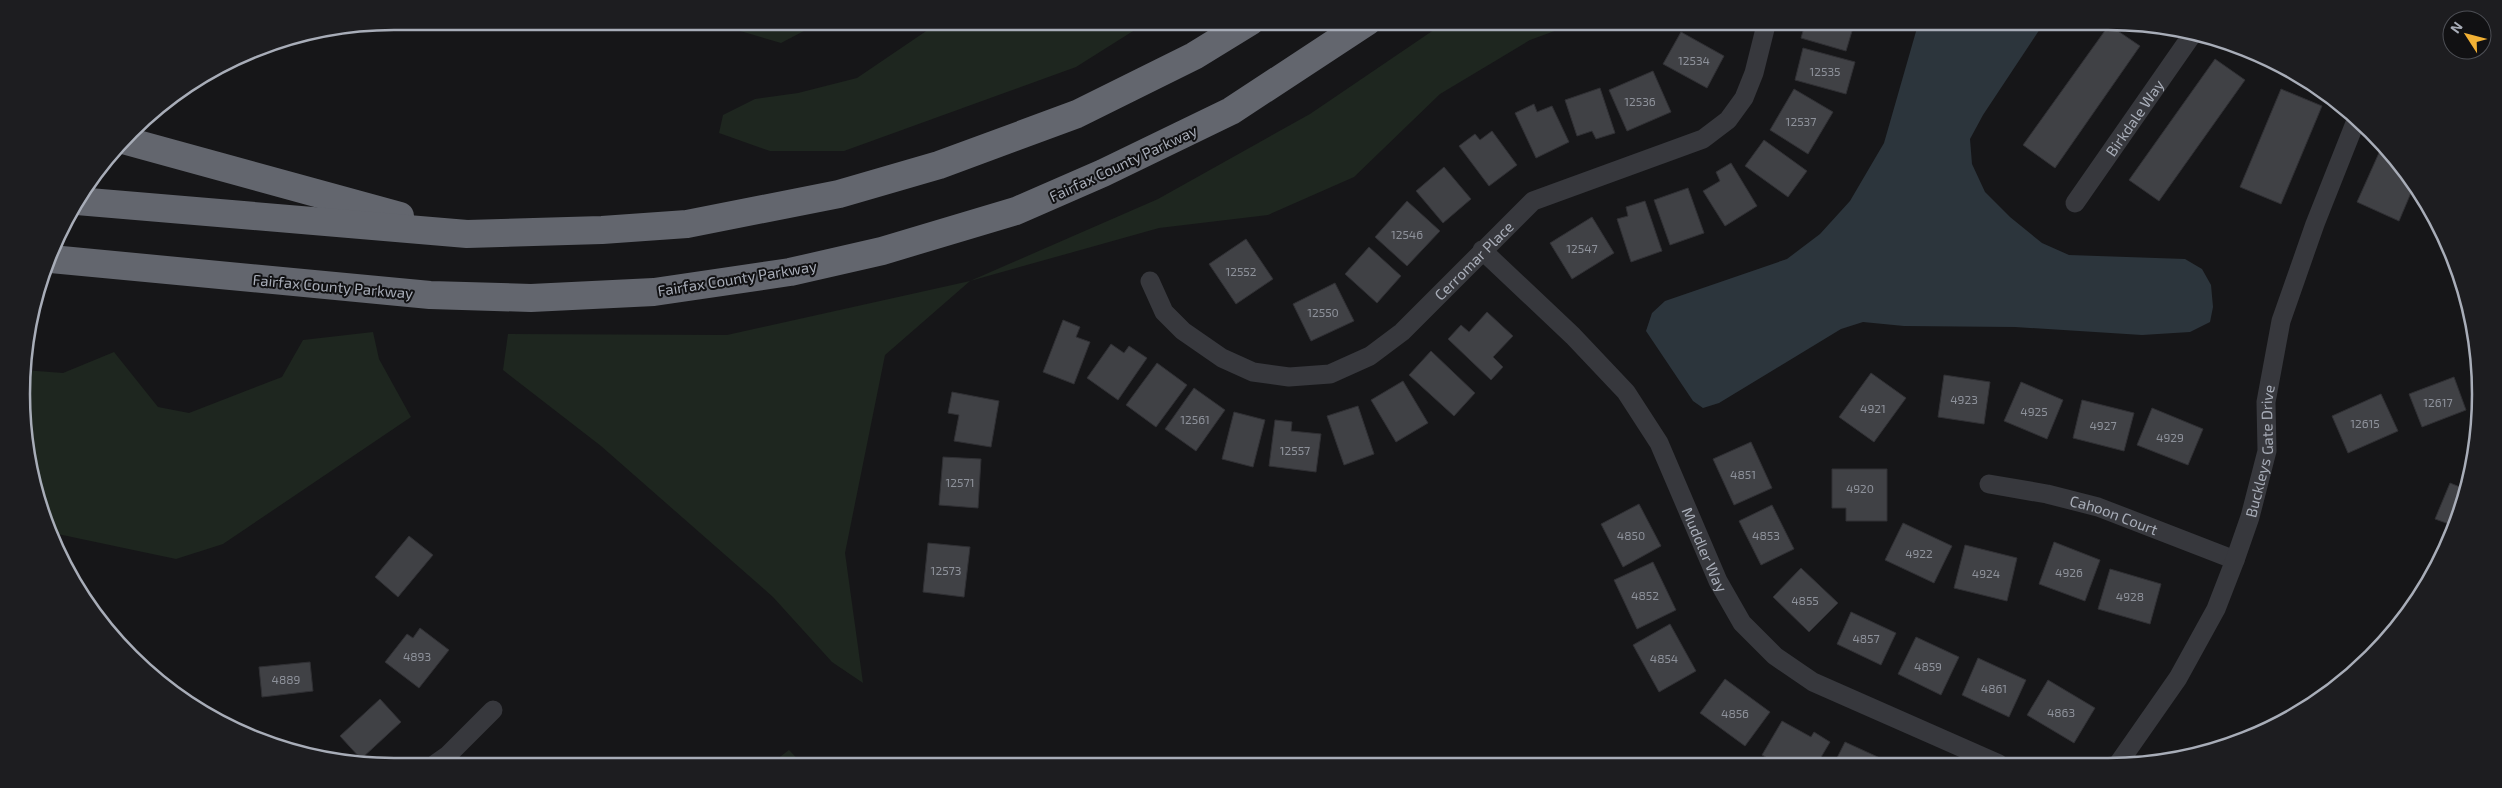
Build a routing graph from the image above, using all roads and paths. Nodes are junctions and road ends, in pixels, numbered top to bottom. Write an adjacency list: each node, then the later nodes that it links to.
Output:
1 (1236, 30): 9 (highway)
2 (1354, 30): 11 (highway, Fairfax County Parkway)
3 (1765, 30): 10 (street, Cerromar Place)
4 (2189, 39): 8 (street, Birkdale Way)
5 (2354, 126): 14 (street, Buckleys Gate Drive)
6 (132, 142): 9 (highway)
7 (85, 202): 9 (highway)
8 (2075, 204)
9 (467, 234)
10 (1482, 250): 12 (street, Cerromar Place); 18 (street, Muddler Way)
11 (56, 261)
12 (1150, 281)
13 (1989, 484): 14 (street, Cahoon Court)
14 (2235, 560): 16 (street, Buckleys Gate Drive)
15 (493, 710): 17 (street)
16 (2123, 757)
17 (443, 758)
18 (1985, 758)

